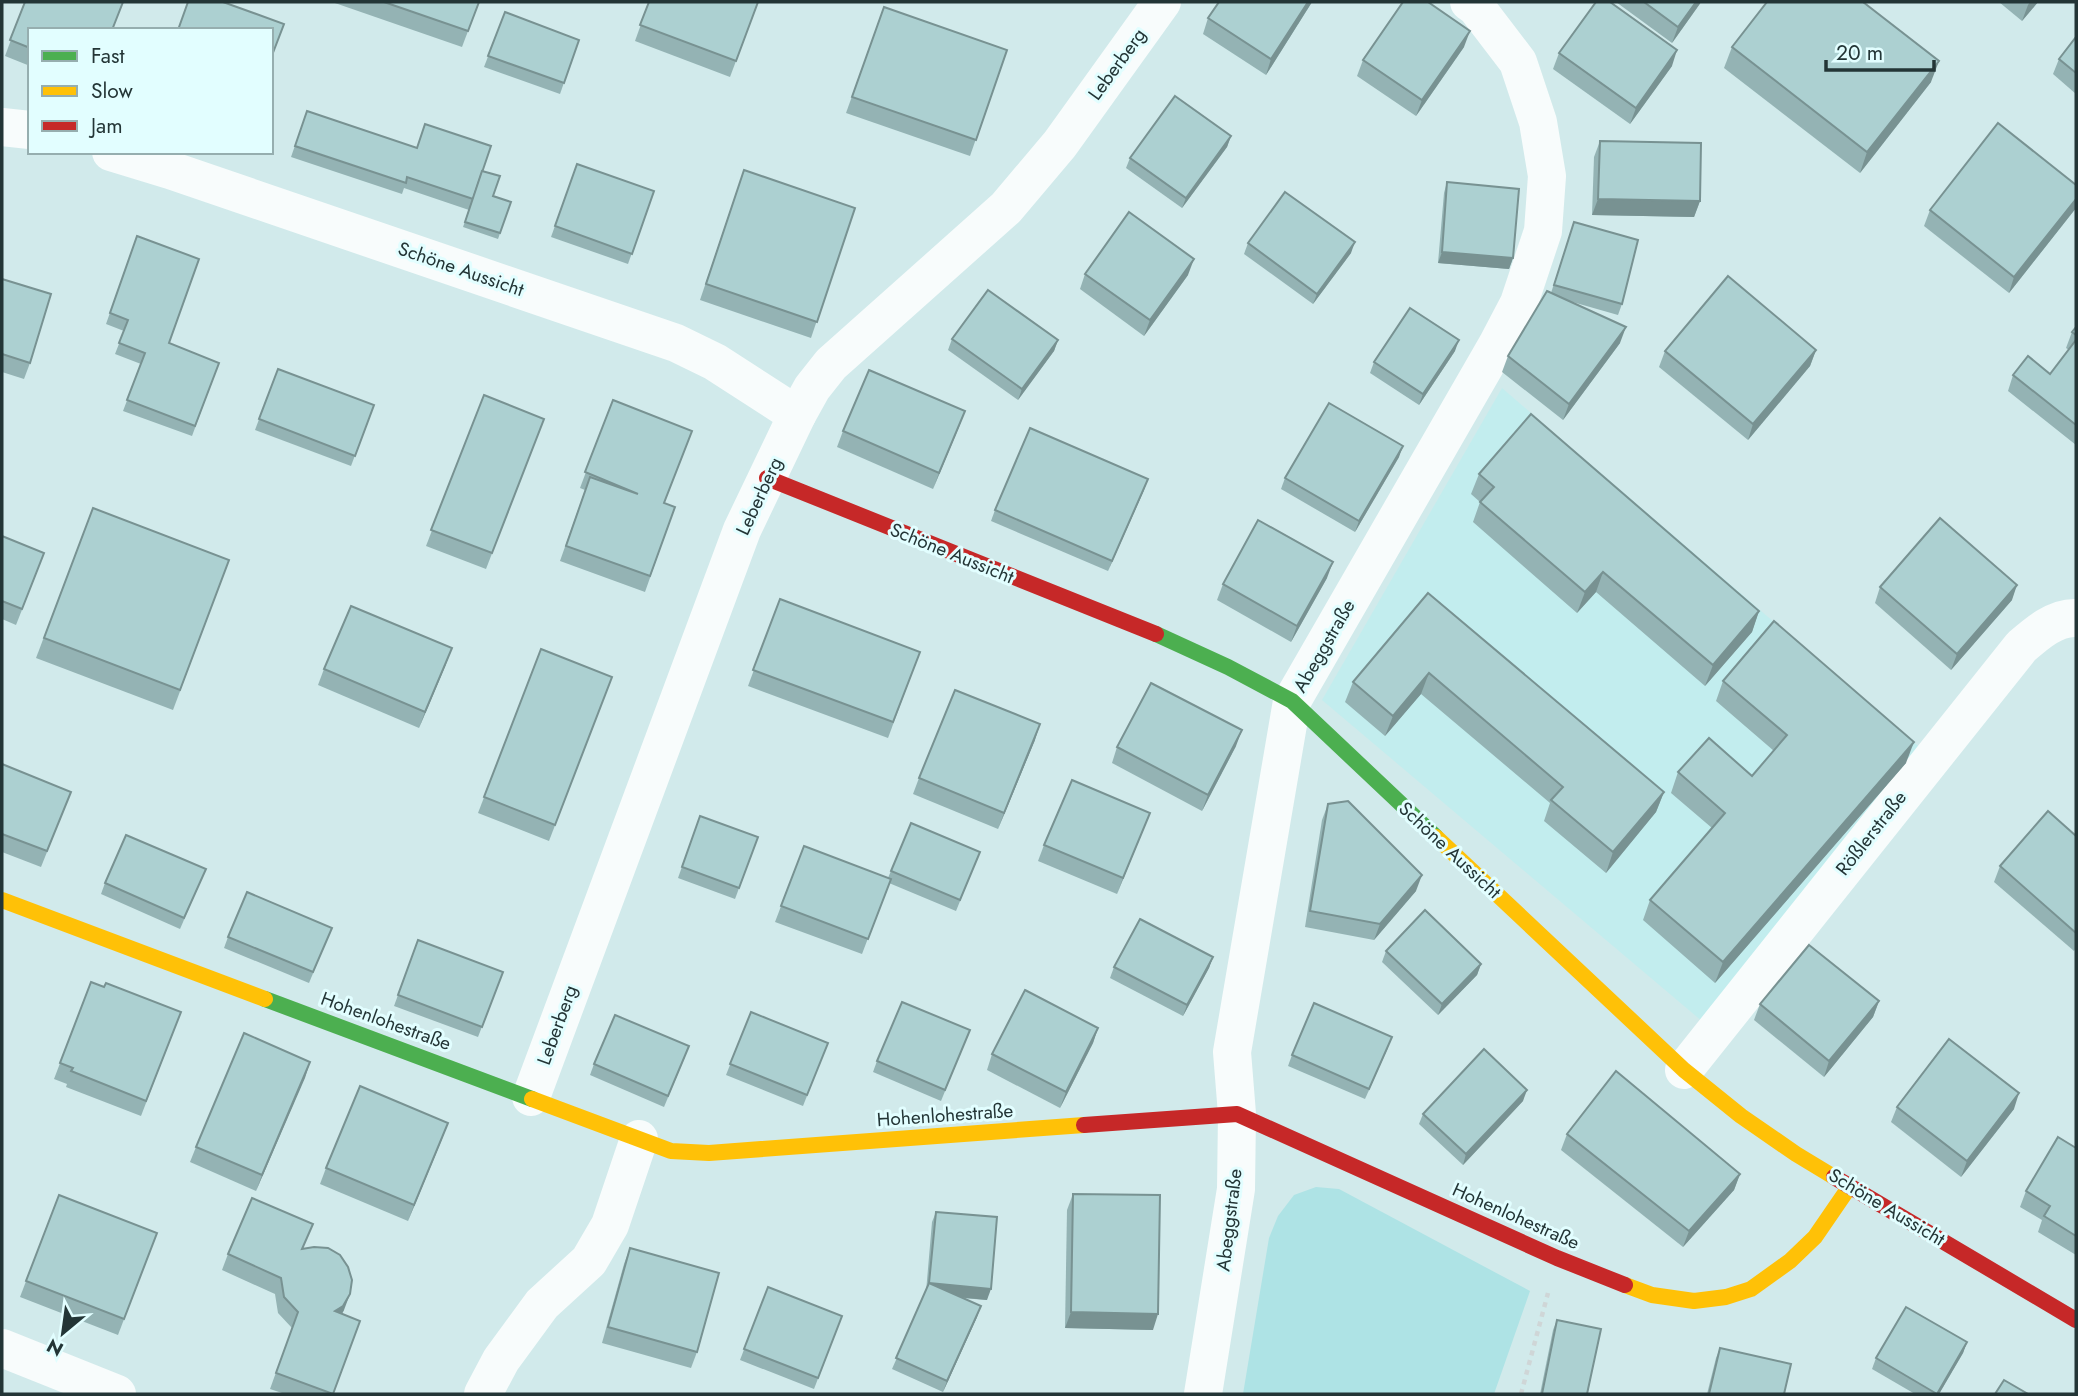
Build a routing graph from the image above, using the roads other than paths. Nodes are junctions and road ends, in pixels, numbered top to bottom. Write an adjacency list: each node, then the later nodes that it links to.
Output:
1 (1162, 2): 6 (street, Leberberg)
2 (1469, 2): 9 (street, Abeggstraße)
3 (2, 127): 4 (street)
4 (28, 130)
5 (118, 154): 6 (street, Schöne Aussicht)
6 (797, 415): 7 (street, Leberberg)
7 (767, 478): 9 (street, Schöne Aussicht); 12 (street, Leberberg)
8 (2076, 618): 11 (street, Rößlerstraße)
9 (1292, 702): 11 (street, Schöne Aussicht); 13 (street, Abeggstraße)
10 (2, 900): 12 (street, Hohenlohestraße)
11 (1684, 1070): 15 (street, Schöne Aussicht)
12 (531, 1097): 14 (street, Hohenlohestraße)
13 (1237, 1114): 14 (street, Hohenlohestraße); 15 (street, Hohenlohestraße); 20 (street, Abeggstraße)
14 (639, 1139): 19 (street)
15 (1850, 1186): 16 (street, Schöne Aussicht)
16 (2076, 1320)
17 (2, 1348): 18 (street)
18 (117, 1394)
19 (483, 1394)
20 (1203, 1394)

